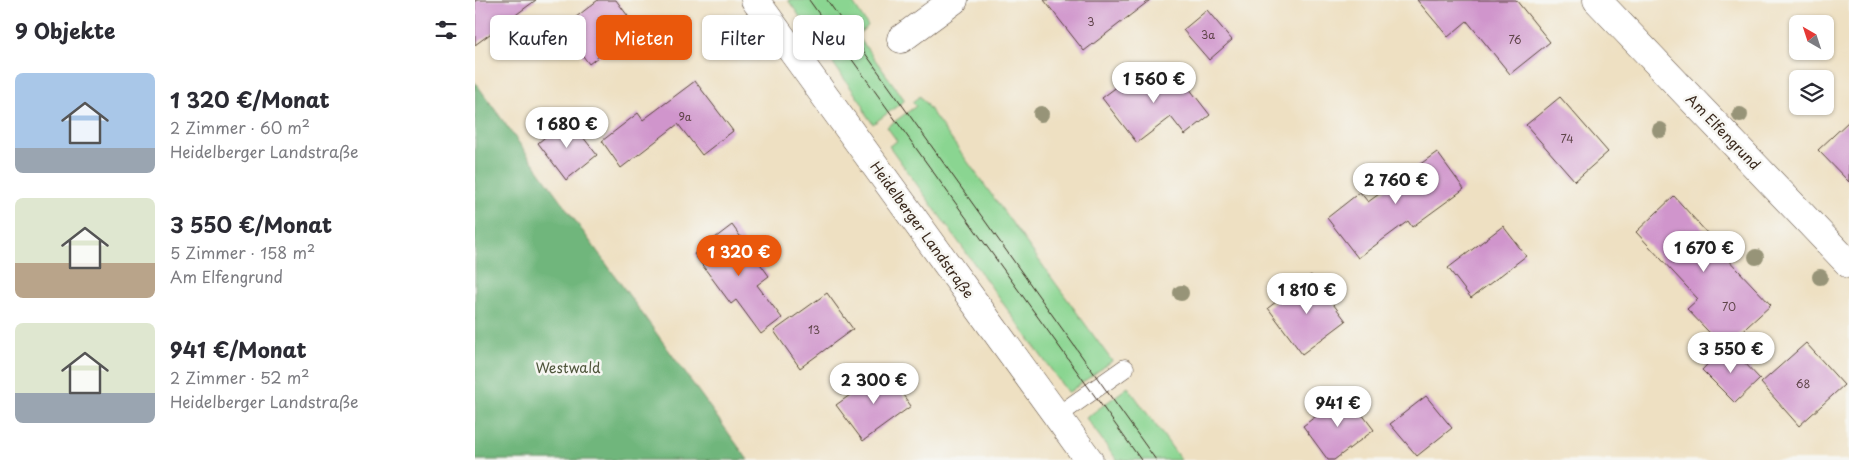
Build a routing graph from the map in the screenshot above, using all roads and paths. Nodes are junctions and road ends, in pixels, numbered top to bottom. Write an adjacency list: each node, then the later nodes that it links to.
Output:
1 (755, 0): 7 (street, Heidelberger Landstraße)
2 (955, 0): 4 (street)
3 (1597, 0): 5 (street, Am Elfengrund)
4 (901, 39)
5 (1849, 264)
6 (1125, 368): 7 (lane)
7 (1057, 416): 8 (street, Heidelberger Landstraße)
8 (1089, 460)

